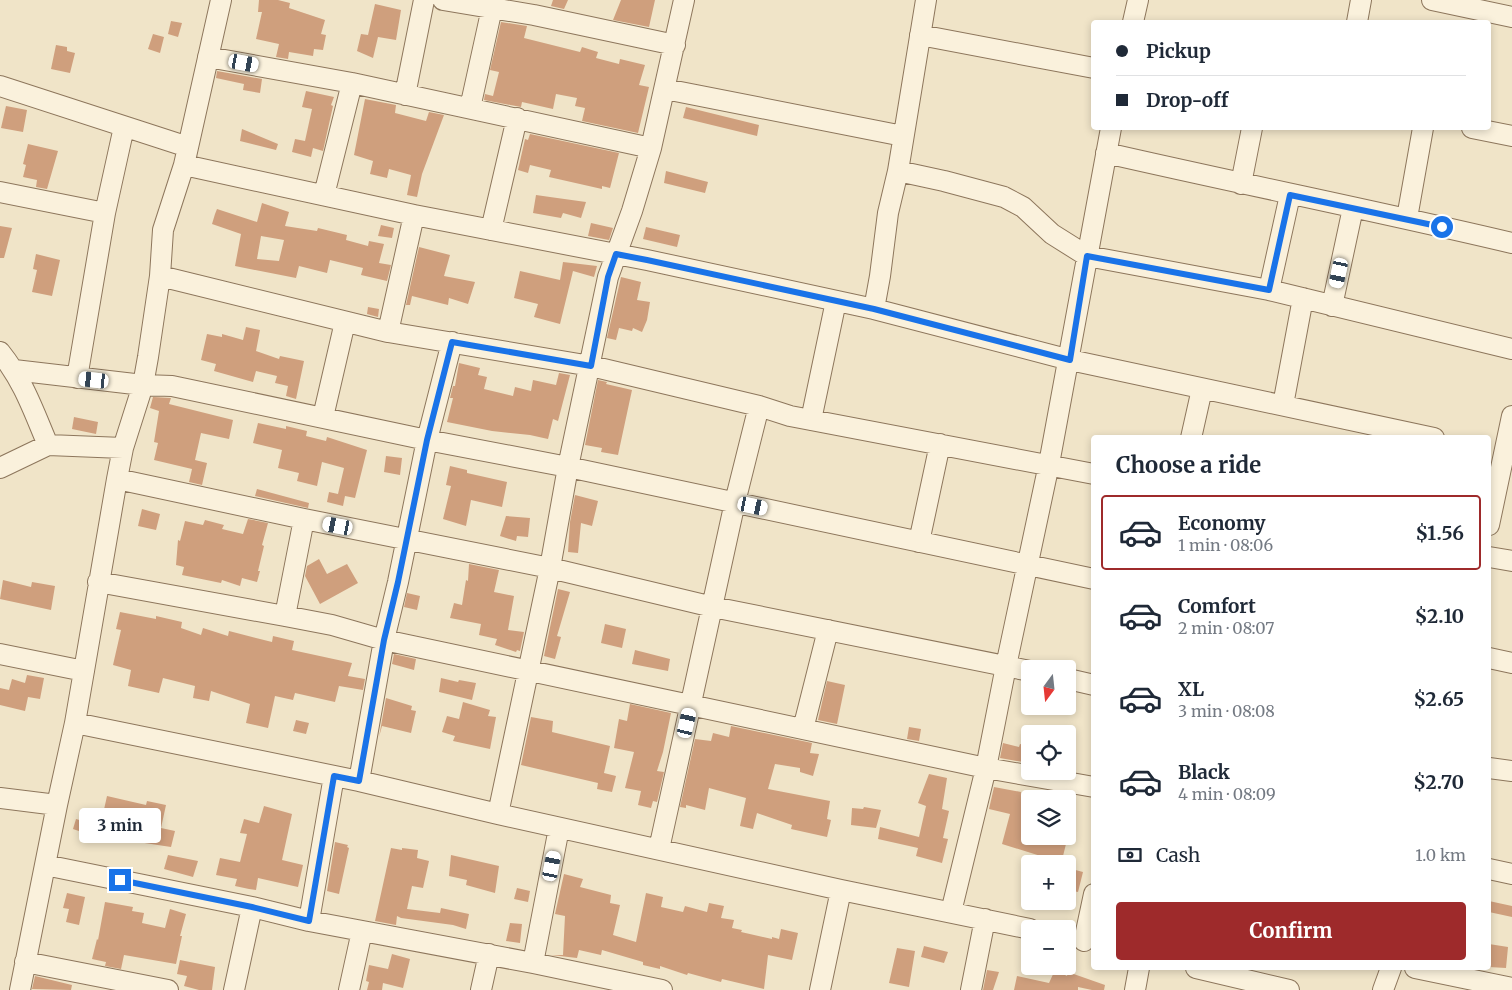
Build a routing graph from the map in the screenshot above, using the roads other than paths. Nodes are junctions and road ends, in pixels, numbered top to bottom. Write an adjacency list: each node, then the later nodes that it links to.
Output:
1 (221, 0): 16 (street)
2 (424, 0): 21 (street)
3 (443, 0): 10 (street)
4 (684, 0): 15 (street)
5 (926, 0): 14 (street)
6 (1138, 0): 12 (street)
7 (1362, 0): 13 (street)
8 (1432, 0): 11 (street)
9 (536, 7): 10 (street); 15 (street)
10 (492, 8): 22 (street)
11 (1512, 17)
12 (1133, 20)
13 (1357, 20)
14 (920, 35): 17 (street); 29 (street)
15 (675, 45): 20 (street)
16 (208, 57): 18 (street); 33 (street)
17 (1091, 67)
18 (352, 83): 21 (street); 37 (street)
19 (0, 86): 24 (street)
20 (665, 89): 29 (street); 31 (street)
21 (405, 95): 22 (street)
22 (470, 108): 23 (street)
23 (517, 118): 31 (street); 43 (street)
24 (124, 127): 33 (street); 40 (street)
25 (1111, 130): 32 (street)
26 (1252, 130): 35 (street)
27 (1423, 130): 42 (street)
28 (1482, 130): 30 (street)
29 (903, 136): 34 (street)
30 (1512, 136)
31 (651, 148): 45 (street)
32 (1106, 153): 35 (street); 46 (street)
33 (186, 156): 37 (street); 47 (street)
34 (898, 171): 46 (street); 52 (street)
35 (1241, 184): 38 (street)
36 (0, 192): 40 (street)
37 (324, 195): 41 (street)
38 (1290, 195): 39 (street); 48 (street)
39 (1353, 208): 42 (street); 51 (street)
40 (105, 213): 61 (street)
41 (414, 215): 43 (street); 54 (street)
42 (1406, 218): 44 (street)
43 (491, 230): 45 (street)
44 (1512, 243)
45 (616, 254): 50 (street); 59 (street)
46 (1087, 256): 48 (street); 58 (street)
47 (160, 276): 53 (street); 62 (street)
48 (1269, 290): 49 (street)
49 (1303, 298): 51 (street); 64 (street)
50 (836, 301): 52 (street); 68 (street)
51 (1332, 306): 56 (street)
52 (874, 309): 58 (street)
53 (345, 322): 54 (street); 67 (street)
54 (388, 332): 55 (street)
55 (452, 342): 59 (street); 72 (street)
56 (1512, 349)
57 (0, 352): 60 (street)
58 (1070, 360): 63 (street); 77 (street)
59 (591, 366): 65 (street); 78 (street)
60 (14, 370): 61 (street); 74 (street)
61 (77, 378): 62 (street)
62 (143, 385): 67 (street); 75 (street)
63 (1202, 389): 64 (street); 70 (street)
64 (1283, 405): 69 (street)
65 (759, 406): 68 (street); 82 (street)
66 (1512, 416): 76 (street)
67 (323, 417): 72 (street)
68 (811, 420): 73 (street)
69 (1360, 430): 71 (street)
70 (1192, 435)
71 (1406, 435)
72 (427, 440): 78 (street); 85 (street)
73 (940, 444): 77 (street); 86 (street)
74 (48, 445): 75 (street); 79 (street)
75 (123, 448): 81 (street)
76 (1502, 451): 83 (street)
77 (1049, 464): 80 (street); 89 (street)
78 (568, 466): 82 (street); 90 (street)
79 (0, 468)
80 (1091, 473)
81 (117, 479): 84 (street); 92 (street)
82 (735, 502): 86 (street); 93 (street)
83 (1491, 514)
84 (304, 519): 85 (street); 94 (street)
85 (407, 539): 90 (street); 96 (street)
86 (919, 542): 89 (street)
87 (1491, 557): 88 (street)
88 (1512, 561)
89 (1028, 565): 91 (street); 100 (street)
90 (550, 568): 93 (street); 103 (street)
91 (1091, 578)
92 (98, 582): 94 (street); 102 (street)
93 (713, 607): 95 (street); 106 (street)
94 (285, 616): 96 (street)
95 (828, 630): 100 (street); 108 (street)
96 (384, 640): 103 (street); 113 (street)
97 (0, 654): 102 (street)
98 (1491, 659): 99 (street)
99 (1512, 664)
100 (1006, 666): 101 (street); 109 (street)
101 (1021, 669)
102 (84, 671): 107 (street)
103 (528, 671): 106 (street); 117 (street)
104 (1076, 681): 105 (street)
105 (1091, 684)
106 (691, 705): 108 (street); 119 (street)
107 (75, 723): 112 (street); 116 (street)
108 (803, 729): 109 (street)
109 (986, 768): 114 (street); 126 (street)
110 (1491, 768): 111 (street)
111 (1512, 772)
112 (334, 776): 113 (street); 128 (street)
113 (359, 781): 117 (street)
114 (1091, 786)
115 (0, 798): 116 (street)
116 (57, 805): 120 (street)
117 (498, 814): 118 (street)
118 (559, 828): 119 (street); 134 (street)
119 (659, 849): 123 (street)
120 (45, 865): 125 (street); 133 (street)
121 (1491, 870): 122 (street)
122 (1512, 874)
123 (842, 890): 126 (street); 149 (street)
124 (1091, 906): 131 (street)
125 (252, 907): 128 (street); 145 (street)
126 (951, 912): 127 (street)
127 (985, 919): 129 (street); 150 (street)
128 (309, 921): 130 (street)
129 (1021, 927)
130 (362, 932): 132 (street); 146 (street)
131 (1082, 940)
132 (489, 954): 134 (street); 147 (street)
133 (25, 962): 143 (street); 144 (street)
134 (533, 963): 140 (street)
135 (1139, 970): 151 (street)
136 (1213, 970): 139 (street)
137 (1390, 970): 152 (street)
138 (1426, 970): 141 (street)
139 (1248, 974): 142 (street)
140 (588, 982): 148 (street)
141 (1512, 988)
142 (1279, 989)
143 (20, 990)
144 (168, 990)
145 (234, 990)
146 (349, 990)
147 (481, 990)
148 (662, 990)
149 (820, 990)
150 (971, 990)
151 (1135, 990)
152 (1383, 990)

